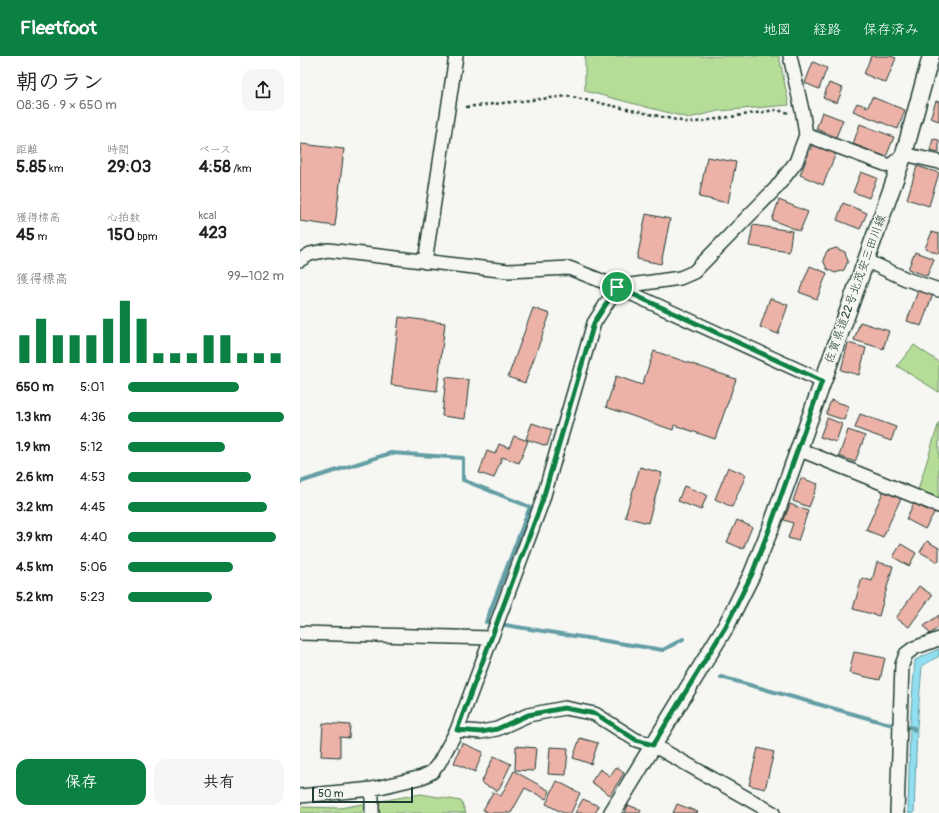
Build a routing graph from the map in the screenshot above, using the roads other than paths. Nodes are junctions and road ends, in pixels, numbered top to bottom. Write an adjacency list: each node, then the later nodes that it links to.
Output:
1 (456, 56): 9 (street)
2 (790, 56): 4 (street)
3 (931, 56): 5 (main road, 佐賀県道22号北茂安三田川線)
4 (806, 135): 5 (street); 10 (street)
5 (904, 154): 6 (street); 8 (main road, 佐賀県道22号北茂安三田川線)
6 (939, 162)
7 (300, 260): 9 (street)
8 (865, 260): 11 (street); 12 (main road, 佐賀県道22号北茂安三田川線)
9 (425, 262): 10 (street)
10 (617, 287): 12 (street); 16 (street)
11 (939, 290)
12 (822, 381): 13 (main road, 佐賀県道22号北茂安三田川線)
13 (798, 449): 14 (street); 19 (main road, 佐賀県道22号北茂安三田川線)
14 (939, 506)
15 (300, 633): 16 (street)
16 (491, 638): 18 (street)
17 (939, 639): 25 (street)
18 (457, 730): 19 (street); 20 (street)
19 (653, 745): 23 (main road, 佐賀県道22号北茂安三田川線); 24 (street)
20 (372, 789): 21 (street); 22 (street)
21 (300, 796)
22 (372, 813)
23 (612, 813)
24 (773, 813)
25 (897, 813)

